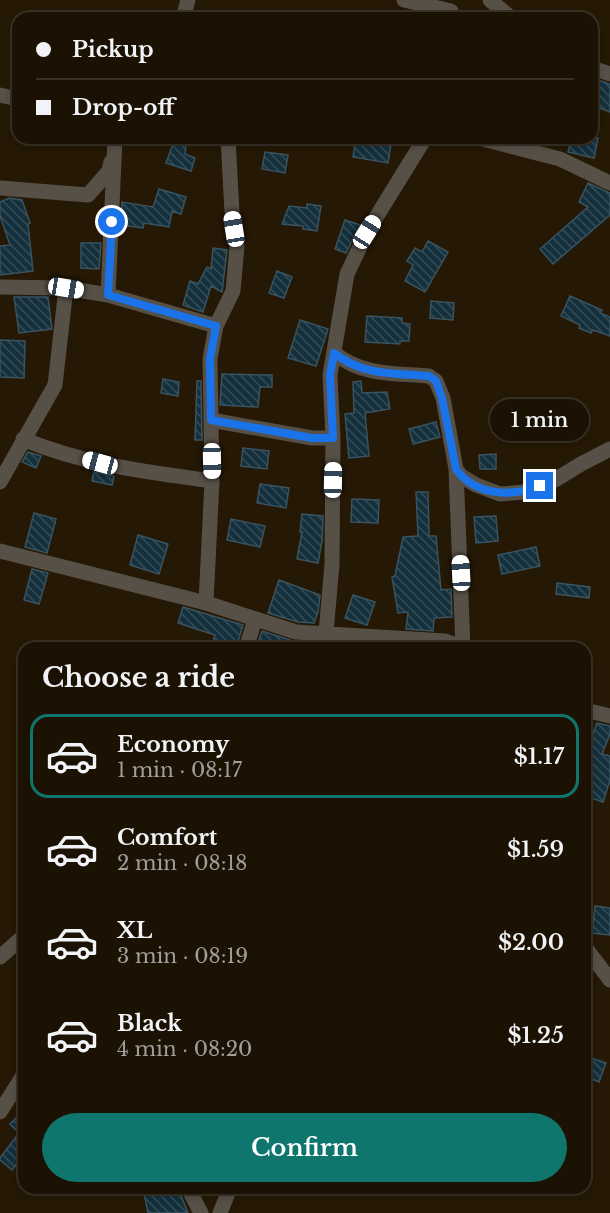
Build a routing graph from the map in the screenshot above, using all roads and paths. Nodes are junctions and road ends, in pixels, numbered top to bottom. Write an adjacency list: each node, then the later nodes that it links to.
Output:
1 (404, 0): 3 (street)
2 (490, 0): 4 (street)
3 (451, 10)
4 (504, 12)
5 (114, 144): 11 (street)
6 (115, 144): 14 (street)
7 (228, 144): 15 (street)
8 (421, 144): 16 (street)
9 (502, 144): 10 (street)
10 (610, 183)
11 (0, 188)
12 (0, 287): 13 (street)
13 (66, 288): 14 (street); 19 (street)
14 (108, 295): 15 (street)
15 (216, 326): 17 (street)
16 (334, 353): 18 (street); 21 (street)
17 (211, 420): 18 (street); 22 (street)
18 (333, 438): 27 (street)
19 (23, 440): 22 (street); 23 (street)
20 (610, 449): 21 (street)
21 (456, 469): 31 (street)
22 (212, 481): 25 (street)
23 (0, 482)
24 (1, 556): 25 (street)
25 (206, 603): 26 (street)
26 (255, 620): 27 (street); 28 (street)
27 (324, 641): 29 (street)
28 (248, 642)
29 (383, 642): 30 (street)
30 (448, 642)
31 (463, 642)
32 (591, 711): 33 (street)
33 (610, 716)
34 (18, 941): 37 (street)
35 (591, 952): 38 (street)
36 (591, 955): 39 (street)
37 (0, 957)
38 (610, 958)
39 (610, 980)
40 (18, 1084): 41 (street)
41 (0, 1112)
42 (191, 1194): 44 (street)
43 (228, 1194): 45 (street)
44 (201, 1213)
45 (220, 1213)

